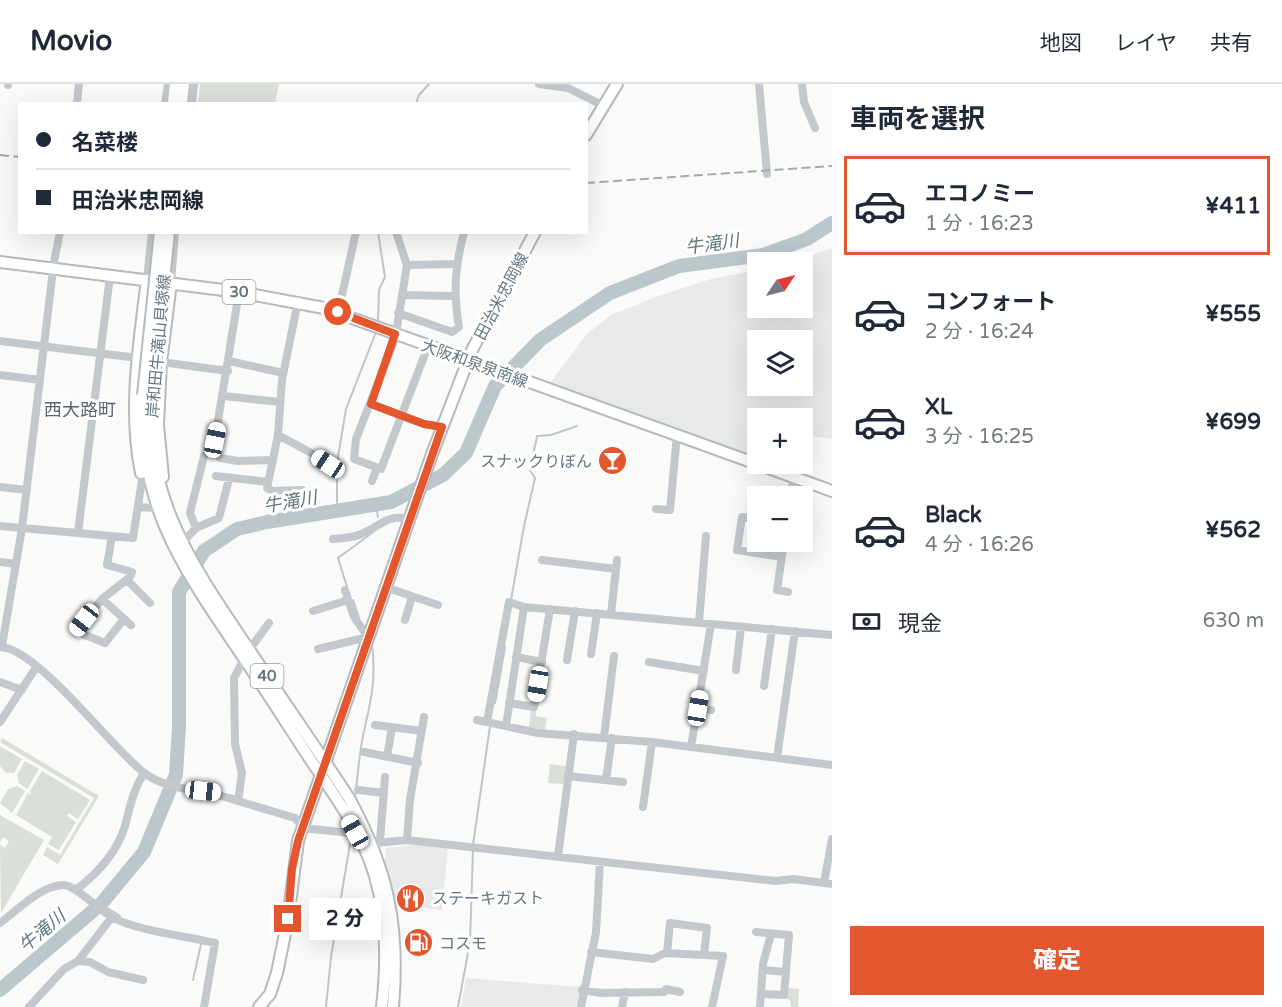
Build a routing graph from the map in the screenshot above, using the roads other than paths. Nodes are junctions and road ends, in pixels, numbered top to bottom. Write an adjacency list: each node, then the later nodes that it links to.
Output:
1 (79, 84): 10 (street)
2 (168, 84): 11 (street)
3 (175, 84): 12 (main road)
4 (184, 84): 13 (main road)
5 (194, 84): 14 (street)
6 (539, 84): 15 (street)
7 (617, 84): 15 (main road)
8 (759, 84): 18 (street)
9 (802, 84): 16 (street)
10 (77, 102)
11 (165, 102)
12 (173, 102)
13 (182, 102)
14 (192, 102)
15 (602, 105): 17 (main road)
16 (815, 128)
17 (588, 131)
18 (767, 174)
19 (60, 234): 31 (street)
20 (152, 234): 33 (street)
21 (160, 234): 54 (main road, 岸和田牛滝山貝塚線 / 40, bridge)
22 (169, 234): 54 (main road, 岸和田牛滝山貝塚線 / 40, bridge)
23 (175, 234): 34 (street)
24 (356, 234): 39 (street)
25 (397, 234): 30 (street)
26 (464, 234): 29 (street)
27 (534, 234): 47 (main road, 田治米忠岡線)
28 (0, 262): 31 (main road, 大阪和泉泉南線 / 30)
29 (456, 264): 30 (street); 37 (street)
30 (407, 265): 36 (street)
31 (55, 269): 32 (main road, 大阪和泉泉南線 / 30); 43 (street)
32 (110, 276): 33 (main road, 大阪和泉泉南線 / 30); 45 (street)
33 (147, 280): 34 (main road, 大阪和泉泉南線 / 30); 46 (main road)
34 (171, 283): 35 (main road, 大阪和泉泉南線 / 30); 49 (main road)
35 (239, 292): 38 (main road, 大阪和泉泉南線 / 30); 48 (street)
36 (402, 295): 37 (street); 40 (street)
37 (453, 296): 40 (street)
38 (298, 301): 39 (main road, 大阪和泉泉南線 / 30); 51 (street)
39 (338, 312): 41 (main road, 大阪和泉泉南線 / 30)
40 (398, 313): 41 (street)
41 (395, 334): 44 (main road, 大阪和泉泉南線 / 30); 57 (street)
42 (0, 341): 43 (street)
43 (45, 346): 45 (street); 53 (street)
44 (428, 346): 47 (main road, 大阪和泉泉南線 / 30); 58 (street)
45 (100, 354): 46 (street); 87 (street)
46 (138, 358): 71 (main road)
47 (468, 360): 59 (main road, 田治米忠岡線); 61 (main road, 大阪和泉泉南線 / 30)
48 (229, 361): 50 (street); 51 (street)
49 (161, 362): 50 (street); 79 (main road)
50 (228, 371): 55 (street)
51 (283, 374): 56 (street)
52 (0, 375): 53 (street)
53 (40, 380): 77 (street)
54 (147, 395): 79 (main road, 岸和田牛滝山貝塚線 / 40)
55 (224, 396): 56 (street); 62 (street)
56 (280, 402): 60 (street)
57 (371, 404): 58 (street); 66 (street)
58 (402, 416): 59 (street); 66 (street)
59 (442, 427): 83 (main road, 田治米忠岡線)
60 (278, 435): 65 (street); 67 (street)
61 (677, 435): 69 (main road, 大阪和泉泉南線 / 30); 81 (street)
62 (215, 440)
63 (204, 456): 86 (street)
64 (220, 458): 65 (street)
65 (273, 460): 73 (street)
66 (376, 468): 72 (street)
67 (341, 469)
68 (216, 476): 70 (street)
69 (794, 477): 74 (street); 78 (main road, 大阪和泉泉南線 / 30)
70 (229, 479): 73 (street); 86 (street)
71 (142, 480): 79 (main road); 80 (street)
72 (372, 481)
73 (268, 482): 76 (street)
74 (792, 486)
75 (0, 487): 77 (street)
76 (302, 489)
77 (27, 490): 85 (street)
78 (832, 491)
79 (158, 502): 80 (street); 92 (main road, 岸和田牛滝山貝塚線 / 40); 92 (main road, 岸和田牛滝山貝塚線 / 40)
80 (138, 507): 88 (street)
81 (656, 509)
82 (747, 518): 91 (street)
83 (410, 519): 90 (street); 100 (main road, 田治米忠岡線)
84 (0, 526): 85 (street)
85 (22, 528): 87 (street); 98 (street)
86 (196, 528): 92 (street)
87 (78, 533): 88 (street)
88 (112, 536): 99 (street)
89 (706, 536): 116 (street)
90 (333, 539)
91 (747, 551)
92 (182, 552): 126 (main road, 岸和田牛滝山貝塚線 / 40)
93 (752, 552): 95 (street)
94 (783, 552): 95 (street)
95 (782, 556): 102 (street)
96 (542, 560): 113 (street)
97 (0, 562): 98 (street)
98 (16, 564): 114 (street)
99 (127, 580): 104 (street); 106 (street)
100 (385, 587): 103 (street); 123 (main road, 田治米忠岡線)
101 (345, 590): 105 (street)
102 (788, 592)
103 (412, 597): 107 (street); 115 (street)
104 (102, 599): 104 (street)
105 (348, 600): 110 (street); 123 (street)
106 (150, 603)
107 (438, 605)
108 (524, 607): 109 (street); 129 (street); 145 (street)
109 (550, 609): 111 (street); 131 (street)
110 (313, 611)
111 (575, 611): 112 (street); 130 (street)
112 (597, 613): 113 (street); 127 (street)
113 (611, 614): 116 (street)
114 (3, 615): 124 (street)
115 (405, 620)
116 (699, 622): 118 (street)
117 (269, 623): 126 (street)
118 (711, 624): 119 (street); 134 (street)
119 (741, 627): 120 (street); 135 (street)
120 (772, 629): 121 (street); 137 (street)
121 (795, 631): 122 (street); 154 (street)
122 (832, 635)
123 (368, 637): 125 (street); 155 (main road, 田治米忠岡線)
124 (1, 646): 133 (street)
125 (318, 649)
126 (247, 654): 155 (main road, 岸和田牛滝山貝塚線 / 40); 159 (main road, 岸和田牛滝山貝塚線 / 40); 166 (street)
127 (591, 654)
128 (614, 656): 149 (street)
129 (516, 657): 131 (street); 139 (street)
130 (567, 660)
131 (542, 662): 139 (street)
132 (649, 663): 134 (street)
133 (37, 666): 138 (street); 158 (street)
134 (704, 670): 140 (street)
135 (736, 670)
136 (0, 682): 138 (street)
137 (764, 686)
138 (22, 690): 143 (street)
139 (509, 704): 145 (street)
140 (698, 708): 141 (street); 151 (street)
141 (711, 710)
142 (424, 717): 147 (street)
143 (1, 720)
144 (375, 725): 146 (street)
145 (506, 726): 148 (street)
146 (392, 727): 147 (street); 153 (street)
147 (422, 731): 156 (street)
148 (574, 734): 149 (street); 160 (street)
149 (608, 738): 150 (street); 162 (street)
150 (652, 742): 151 (street); 167 (street)
151 (691, 747): 154 (street)
152 (364, 752): 153 (street)
153 (387, 757): 156 (street)
154 (777, 758): 157 (street)
155 (326, 763): 159 (main road, 田治米忠岡線); 172 (main road, 岸和田牛滝山貝塚線 / 40)
156 (417, 763): 171 (street)
157 (832, 765)
158 (144, 773): 166 (street); 176 (street)
159 (321, 775): 168 (main road, 田治米忠岡線); 172 (main road, 岸和田牛滝山貝塚線 / 40)
160 (568, 776): 162 (street); 173 (street)
161 (385, 777): 165 (street)
162 (606, 780): 163 (street)
163 (623, 782)
164 (358, 790): 165 (street)
165 (384, 793): 172 (street)
166 (238, 801): 168 (street)
167 (643, 807)
168 (303, 828): 169 (street); 194 (main road, 田治米忠岡線)
169 (350, 833)
170 (832, 839): 175 (street)
171 (407, 840): 172 (street); 173 (street)
172 (371, 843): 195 (main road, 岸和田牛滝山貝塚線 / 40); 196 (main road, 岸和田牛滝山貝塚線 / 40)
173 (558, 856): 174 (street)
174 (600, 862): 175 (street); 181 (street)
175 (828, 884)
176 (77, 889): 177 (street); 178 (street)
177 (110, 916): 184 (street); 193 (street)
178 (0, 922)
179 (756, 932): 180 (street)
180 (771, 934): 185 (street); 186 (street)
181 (591, 952): 182 (street); 189 (street)
182 (666, 953): 183 (street); 183 (street)
183 (704, 955): 199 (street)
184 (78, 961): 187 (street); 192 (street)
185 (763, 970): 186 (street); 191 (street)
186 (786, 972): 191 (street)
187 (143, 980)
188 (676, 989): 190 (street)
189 (582, 990): 190 (street); 197 (street)
190 (625, 992): 198 (street)
191 (761, 994): 200 (street)
192 (29, 1007)
193 (204, 1007)
194 (259, 1007)
195 (382, 1007)
196 (393, 1007)
197 (580, 1007)
198 (622, 1007)
199 (712, 1007)
200 (760, 1007)

